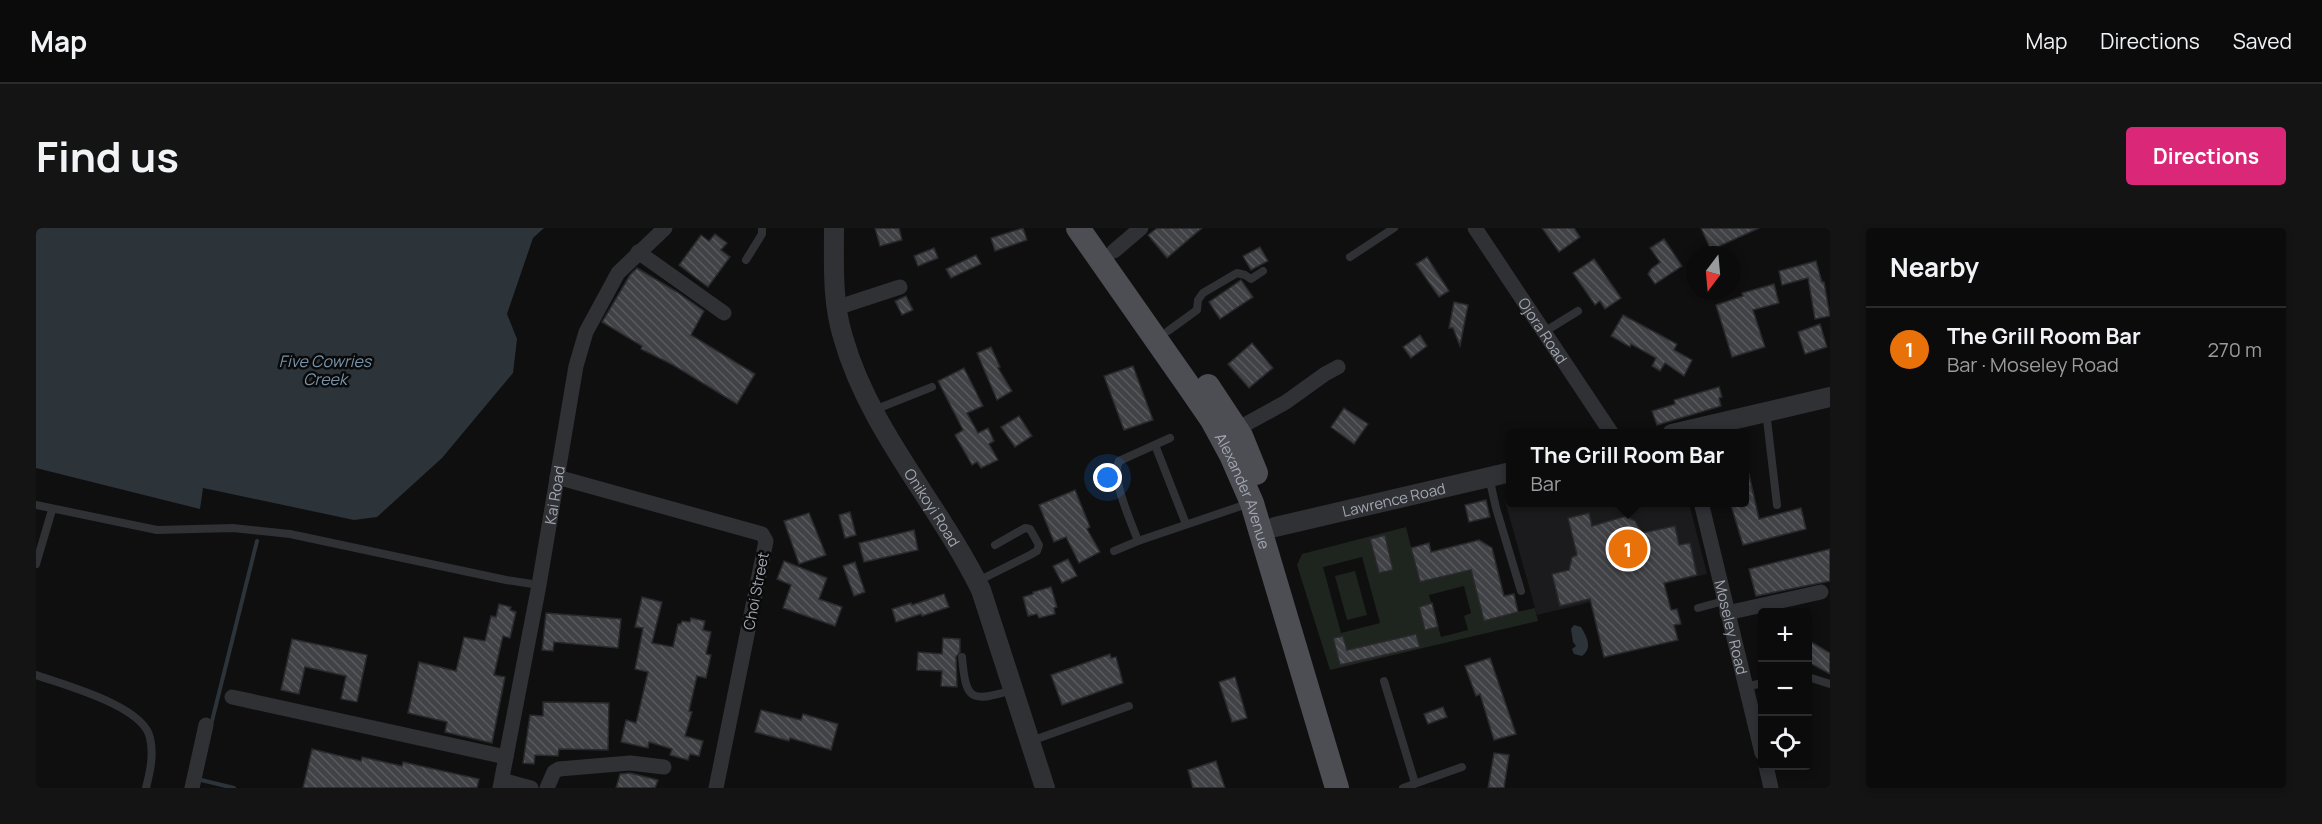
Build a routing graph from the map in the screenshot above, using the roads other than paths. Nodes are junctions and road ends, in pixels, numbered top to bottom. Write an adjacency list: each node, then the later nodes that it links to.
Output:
1 (665, 228): 10 (street, Kai Road)
2 (762, 228): 12 (lane)
3 (834, 228): 15 (street, Onikoyi Road)
4 (1078, 228): 33 (main road, Alexander Avenue)
5 (1097, 228): 9 (main road, Alexander Avenue)
6 (1141, 228): 9 (street)
7 (1394, 228): 11 (lane)
8 (1475, 228): 19 (street, Ojora Road)
9 (1114, 251): 18 (main road, Alexander Avenue)
10 (638, 252): 17 (street); 31 (street, Kai Road)
11 (1350, 257)
12 (746, 260)
13 (1263, 271): 18 (lane)
14 (900, 287): 15 (street)
15 (836, 308): 23 (street, Onikoyi Road)
16 (1578, 310): 19 (lane)
17 (723, 312)
18 (1168, 332): 25 (main road, Alexander Avenue)
19 (1544, 332): 26 (street, Ojora Road)
20 (1338, 367): 25 (street)
21 (932, 387): 23 (lane)
22 (1830, 397): 24 (street)
23 (874, 410): 44 (street, Onikoyi Road)
24 (1766, 411): 27 (street); 35 (lane)
25 (1237, 429): 39 (main road, Alexander Avenue)
26 (1609, 429)
27 (1696, 429)
28 (1170, 438): 29 (lane)
29 (1155, 445): 38 (lane); 40 (lane)
30 (1506, 473): 32 (street, Lawrence Road)
31 (557, 477): 45 (street, Kai Road); 73 (street, Choi Street)
32 (1489, 477): 39 (street, Lawrence Road); 46 (lane)
33 (1252, 503): 38 (lane); 75 (main road, Alexander Avenue)
34 (36, 505): 37 (lane)
35 (1777, 505)
36 (1702, 507): 48 (street, Moseley Road)
37 (52, 510): 43 (lane); 45 (lane)
38 (1186, 525): 40 (lane)
39 (1275, 527): 76 (main road, Alexander Avenue)
40 (1137, 541): 42 (lane)
41 (995, 545): 44 (lane)
42 (1114, 551)
43 (36, 564)
44 (977, 582): 57 (street, Onikoyi Road)
45 (539, 585): 63 (street, Kai Road)
46 (1521, 591)
47 (1821, 592): 48 (street)
48 (1726, 607): 49 (lane); 56 (street, Moseley Road)
49 (1698, 608)
50 (962, 657): 57 (lane)
51 (36, 675): 69 (lane)
52 (1812, 678): 55 (lane)
53 (1384, 681): 67 (lane)
54 (1758, 684): 56 (lane)
55 (1830, 684)
56 (1746, 687): 61 (street, Moseley Road)
57 (1014, 689): 62 (street, Onikoyi Road)
58 (232, 697): 63 (street)
59 (1129, 706): 62 (lane)
60 (206, 725): 70 (street)
61 (1758, 736)
62 (1031, 741): 74 (street, Onikoyi Road)
63 (506, 757): 68 (street, Kai Road)
64 (664, 767): 72 (street)
65 (1462, 767): 67 (lane)
66 (1767, 770): 78 (street)
67 (1415, 783): 77 (lane)
68 (501, 784): 71 (street)
69 (146, 788)
70 (192, 788)
71 (531, 788)
72 (547, 788)
73 (716, 788)
74 (1045, 788)
75 (1337, 788)
76 (1353, 788)
77 (1403, 788)
78 (1772, 788)

